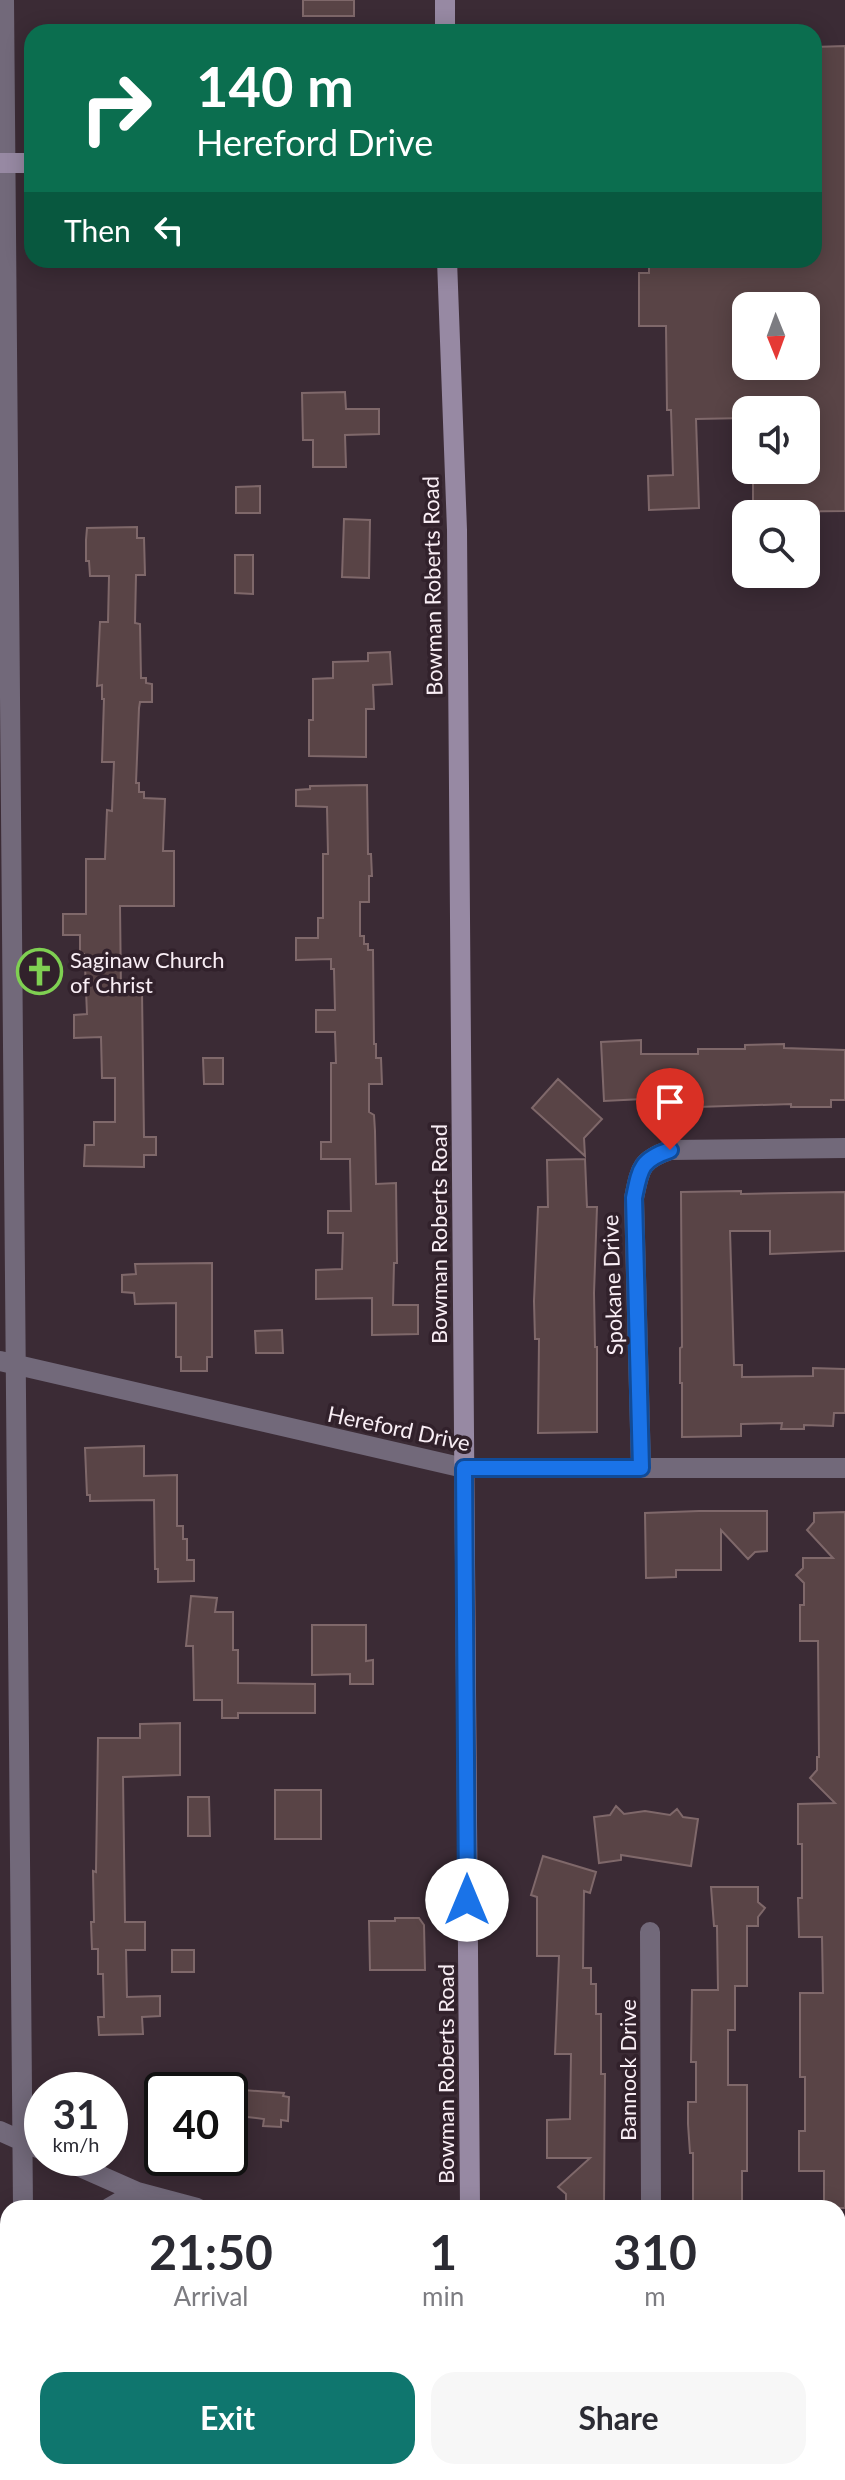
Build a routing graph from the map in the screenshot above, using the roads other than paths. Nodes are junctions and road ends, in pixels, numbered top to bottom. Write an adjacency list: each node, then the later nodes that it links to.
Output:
1 (4, 0): 4 (street)
2 (445, 0): 3 (street)
3 (445, 24)
4 (3, 163): 5 (street); 8 (street)
5 (24, 163)
6 (447, 268): 9 (street, Bowman Roberts Road)
7 (845, 1148): 10 (street, Spokane Drive)
8 (8, 1363): 9 (street, Hereford Drive); 13 (street)
9 (464, 1468): 10 (street, Hereford Drive); 22 (street, Bowman Roberts Road)
10 (641, 1468): 11 (street, Hereford Drive)
11 (845, 1468)
12 (650, 1932): 23 (street, Bannock Drive)
13 (30, 2072)
14 (0, 2131): 15 (street)
15 (24, 2142)
16 (28, 2176): 19 (street)
17 (101, 2176): 18 (street)
18 (137, 2192): 20 (street); 21 (street)
19 (24, 2200)
20 (123, 2200)
21 (167, 2200)
22 (470, 2200)
23 (651, 2200)

